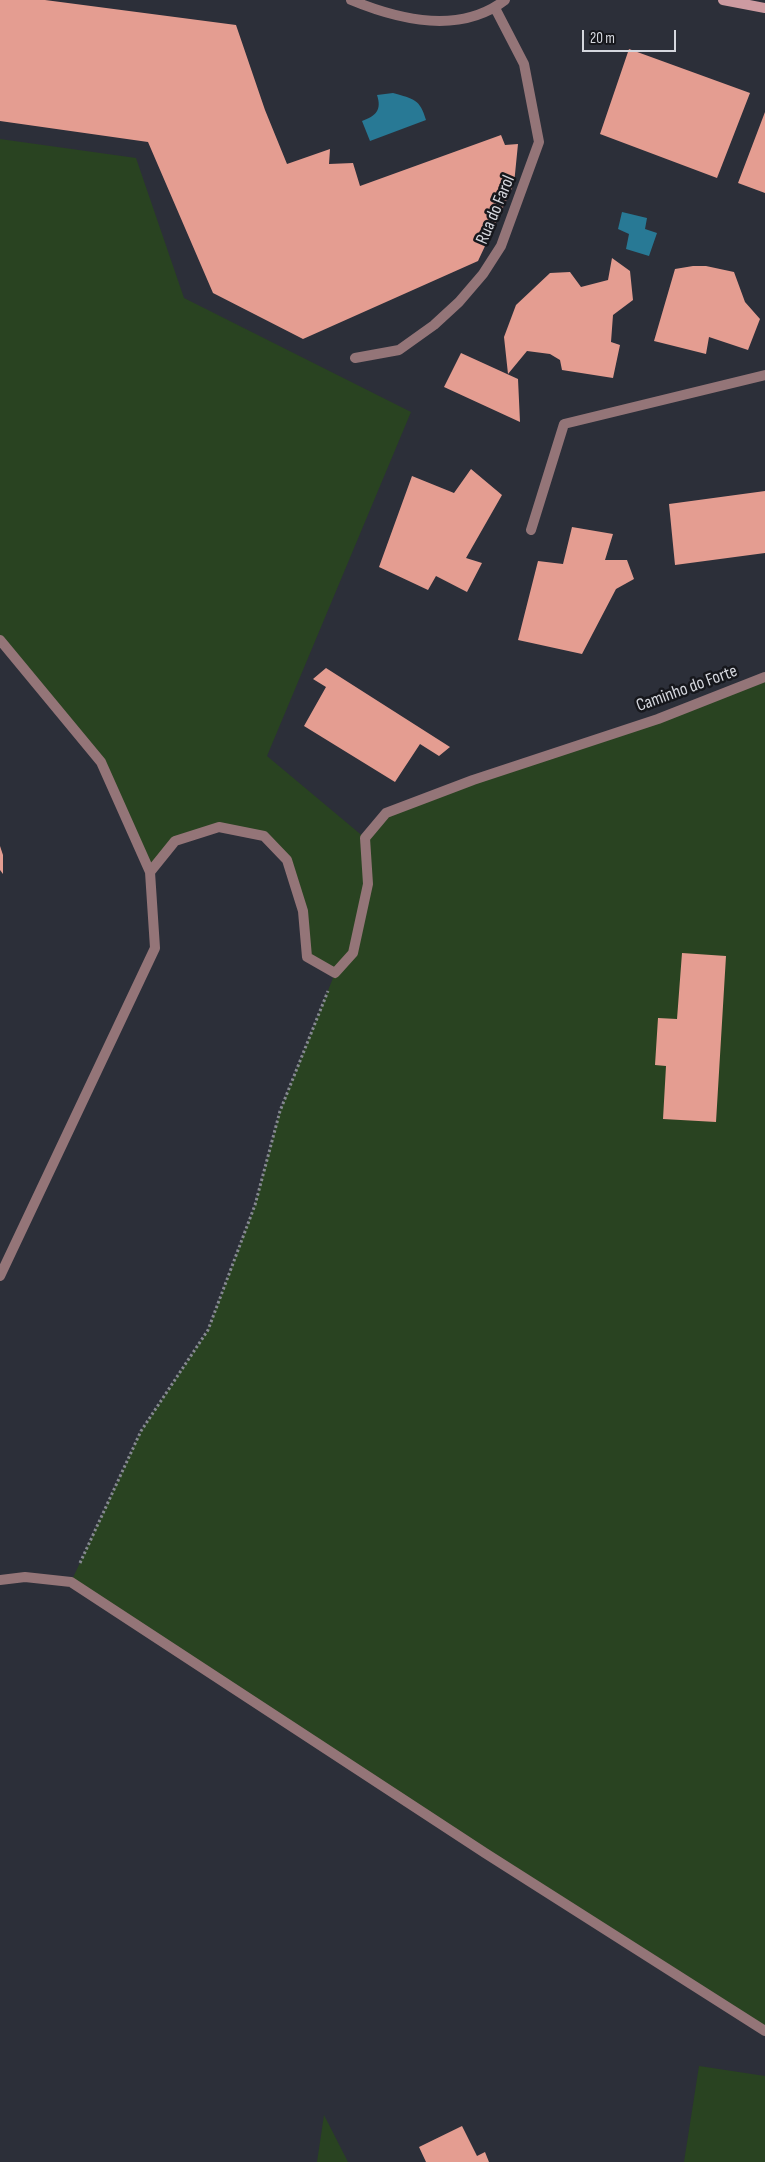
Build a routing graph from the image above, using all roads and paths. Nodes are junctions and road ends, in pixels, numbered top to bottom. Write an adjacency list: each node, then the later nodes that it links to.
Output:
1 (351, 0): 4 (street)
2 (505, 0): 4 (street)
3 (722, 0): 5 (main road)
4 (495, 8): 6 (street, Rua do Farol)
5 (765, 8)
6 (355, 358)
7 (765, 375): 8 (street)
8 (531, 530)
9 (0, 640): 11 (street)
10 (765, 677): 12 (street, Caminho do Forte)
11 (150, 872): 12 (street); 13 (street)
12 (335, 973): 15 (path)
13 (0, 1276)
14 (0, 1580): 15 (street)
15 (72, 1582): 16 (street)
16 (765, 2031)

